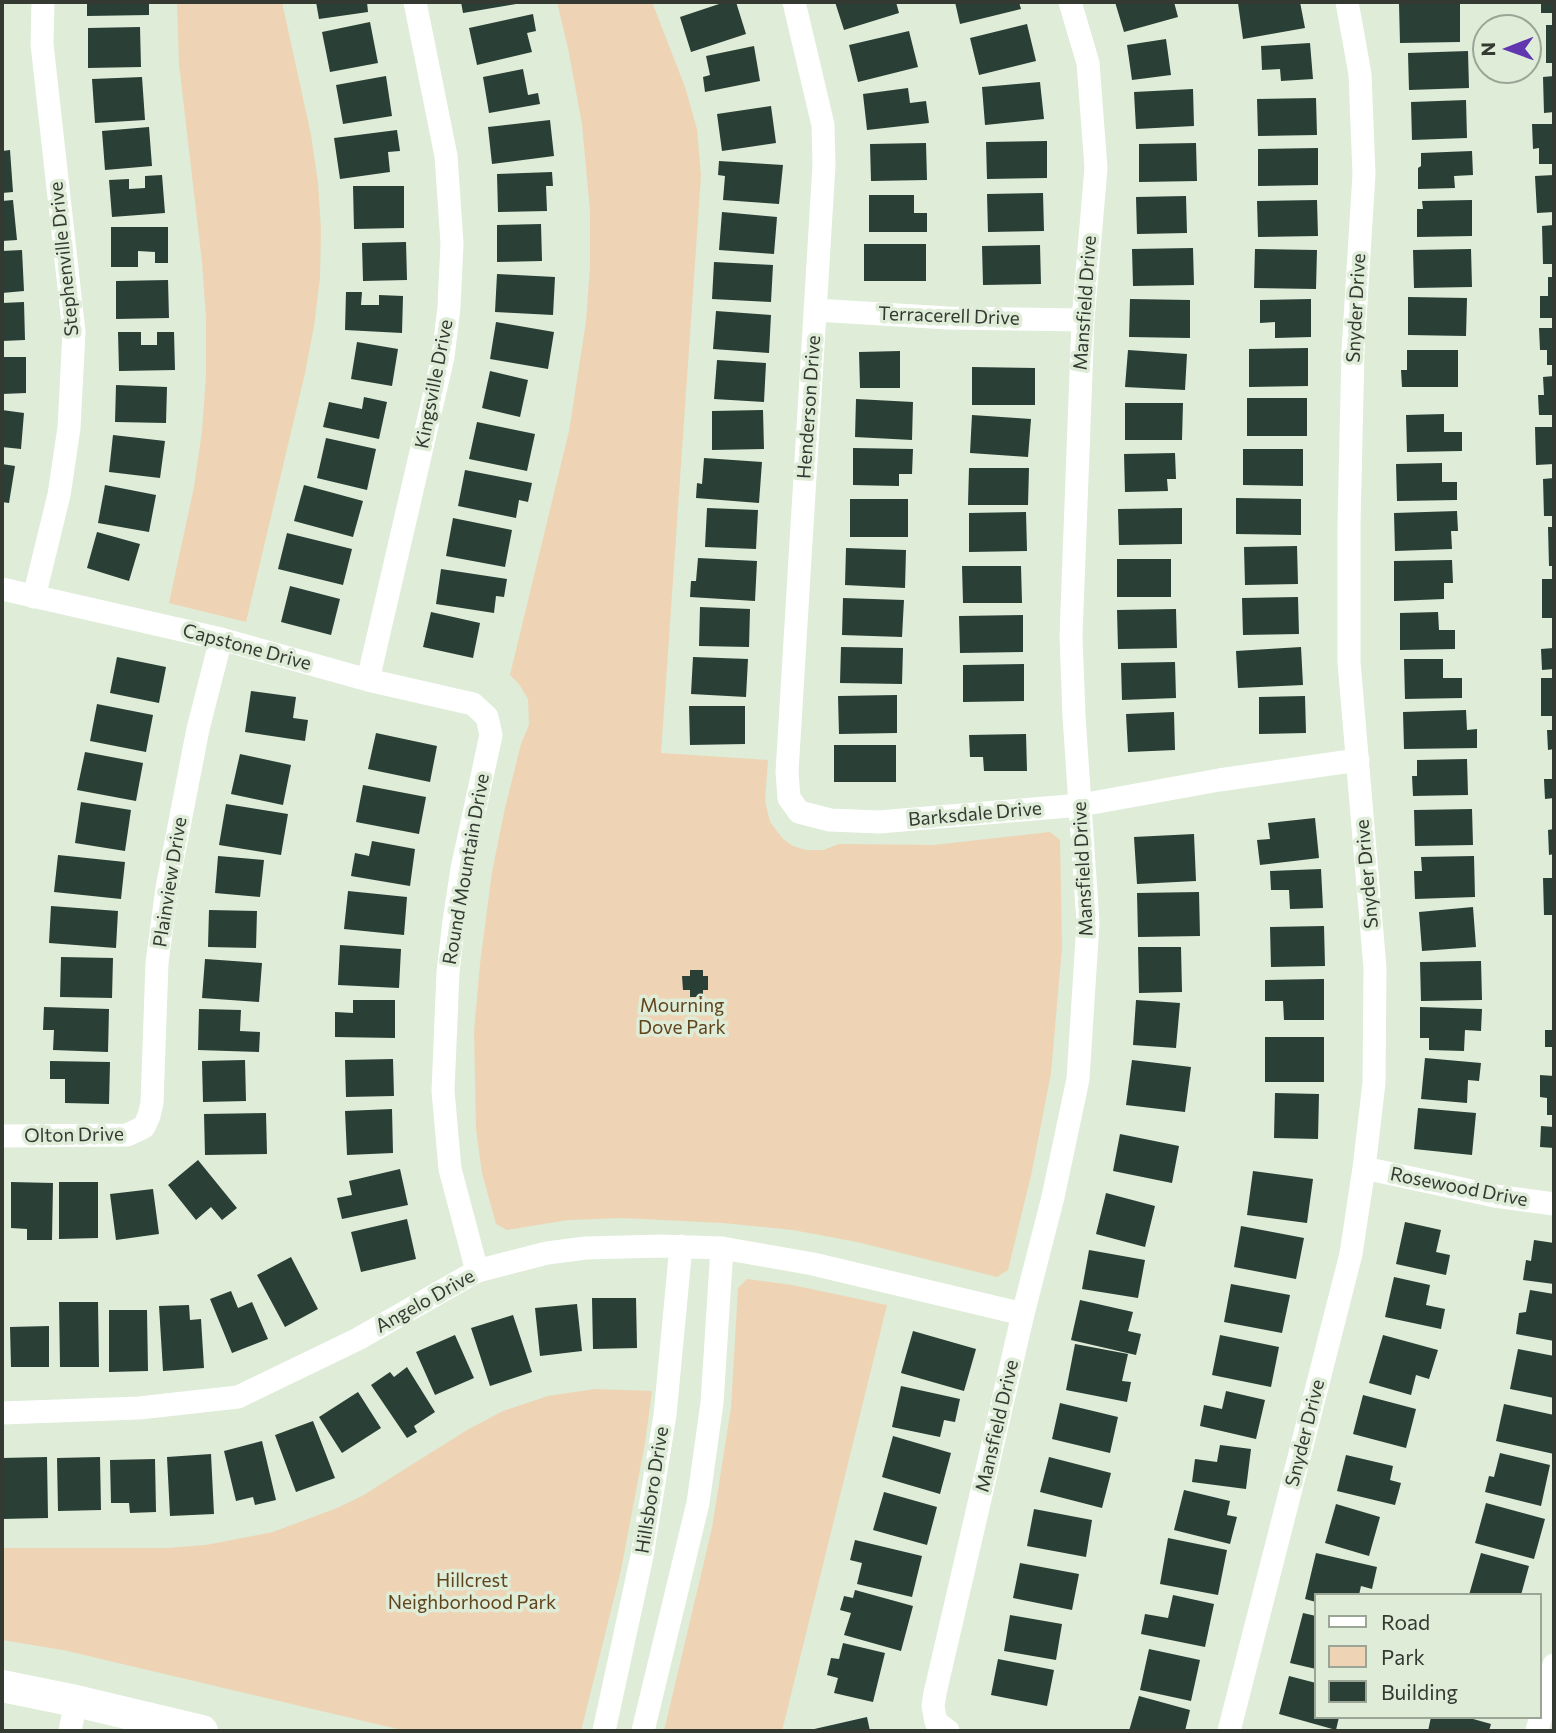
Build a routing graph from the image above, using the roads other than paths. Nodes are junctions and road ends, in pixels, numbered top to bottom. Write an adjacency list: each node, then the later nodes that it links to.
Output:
1 (43, 2): 9 (street, Stephenville Drive)
2 (415, 2): 11 (street, Kingsville Drive)
3 (794, 2): 6 (street, Henderson Drive)
4 (1070, 2): 7 (street, Mansfield Drive)
5 (1346, 2): 13 (street, Snyder Drive)
6 (816, 310): 7 (street, Terracerell Drive); 15 (street, Henderson Drive)
7 (1083, 320): 14 (street, Mansfield Drive)
8 (2, 589): 9 (street, Capstone Drive)
9 (34, 597): 10 (street, Capstone Drive)
10 (220, 639): 11 (street, Capstone Drive); 16 (street, Plainview Drive)
11 (368, 680): 12 (street, Capstone Drive)
12 (487, 717): 22 (street, Round Mountain Drive)
13 (1358, 760): 14 (street, Barksdale Drive); 18 (street, Snyder Drive)
14 (1081, 805): 15 (street, Barksdale Drive); 23 (street, Mansfield Drive)
15 (799, 812)
16 (144, 1127): 17 (street, Olton Drive)
17 (2, 1136)
18 (1364, 1168): 19 (street, Rosewood Drive); 34 (street, Snyder Drive)
19 (1554, 1204)
20 (681, 1247): 21 (street, Angelo Drive); 22 (street, Angelo Drive); 32 (street, Hillsboro Drive)
21 (722, 1248): 23 (street, Angelo Drive); 33 (street)
22 (477, 1271): 24 (street, Angelo Drive)
23 (1023, 1314): 29 (street, Mansfield Drive)
24 (2, 1413)
25 (1554, 1665): 28 (street)
26 (2, 1686): 27 (main road)
27 (76, 1701): 30 (street); 31 (main road)
28 (1542, 1712)
29 (942, 1727)
30 (70, 1731)
31 (202, 1731)
32 (604, 1731)
33 (643, 1731)
34 (1229, 1731)

